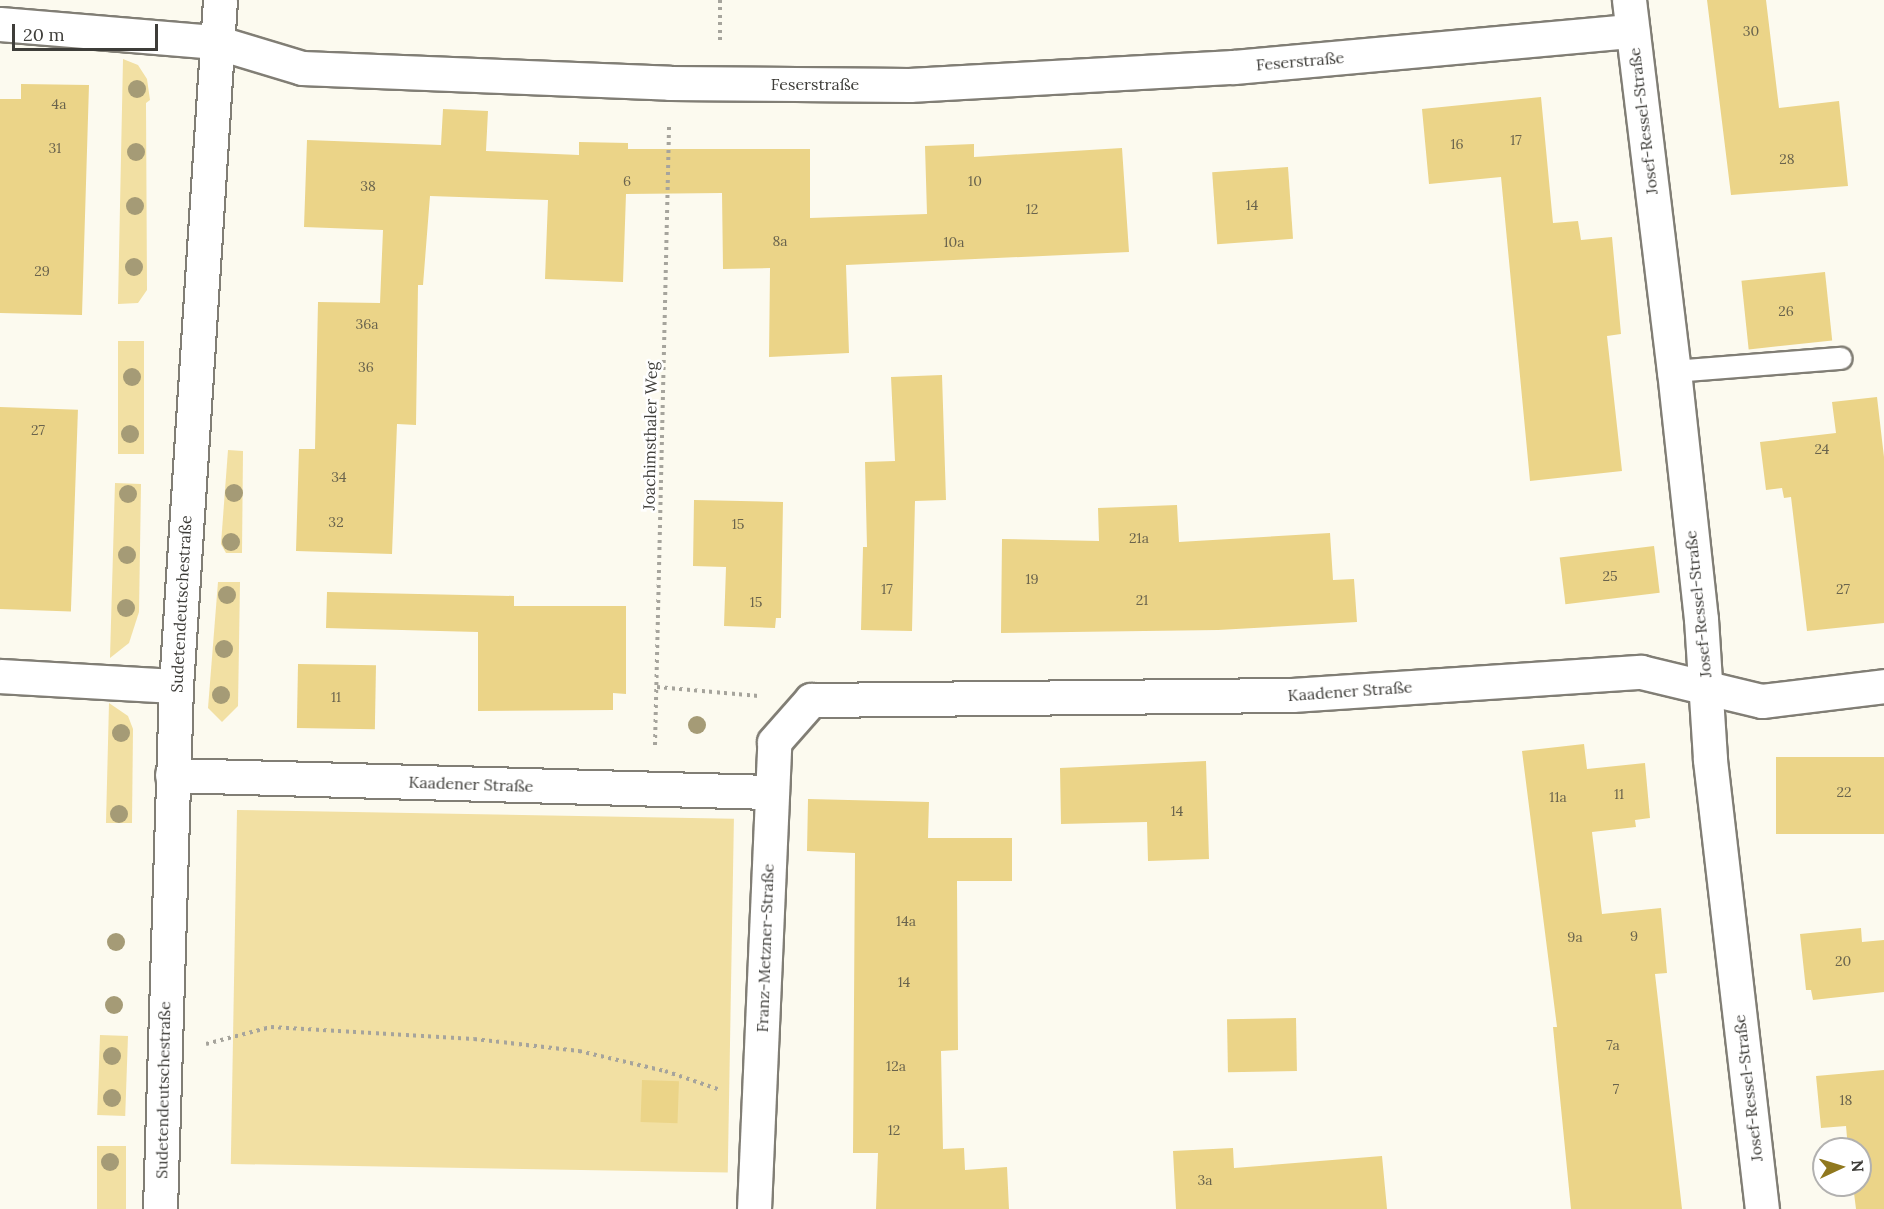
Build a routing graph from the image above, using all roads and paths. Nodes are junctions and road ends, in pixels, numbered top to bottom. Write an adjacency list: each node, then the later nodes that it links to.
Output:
1 (220, 0): 4 (street, Sudetendeutschestraße)
2 (1630, 16): 5 (street, Feserstraße); 7 (street, Josef-Ressel-Straße)
3 (0, 24): 4 (street, Feserstraße)
4 (216, 42): 5 (street, Feserstraße); 9 (street, Sudetendeutschestraße)
5 (670, 83): 12 (path, Joachimsthaler Weg)
6 (1840, 358): 7 (lane)
7 (1674, 372): 10 (street, Josef-Ressel-Straße)
8 (0, 676): 9 (street)
9 (176, 686): 14 (street, Sudetendeutschestraße)
10 (1706, 686): 11 (street, Kaadener Straße); 13 (street, Kaadener Straße); 21 (street, Josef-Ressel-Straße)
11 (1884, 686)
12 (657, 687): 13 (path); 15 (path, Joachimsthaler Weg)
13 (811, 700): 16 (street, Franz-Metzner-Straße)
14 (172, 776): 15 (street, Kaadener Straße); 19 (street, Sudetendeutschestraße)
15 (654, 790): 16 (street, Kaadener Straße)
16 (771, 792): 18 (street, Franz-Metzner-Straße)
17 (203, 1045): 18 (path)
18 (758, 1095): 20 (street, Franz-Metzner-Straße)
19 (160, 1209)
20 (754, 1209)
21 (1762, 1209)

